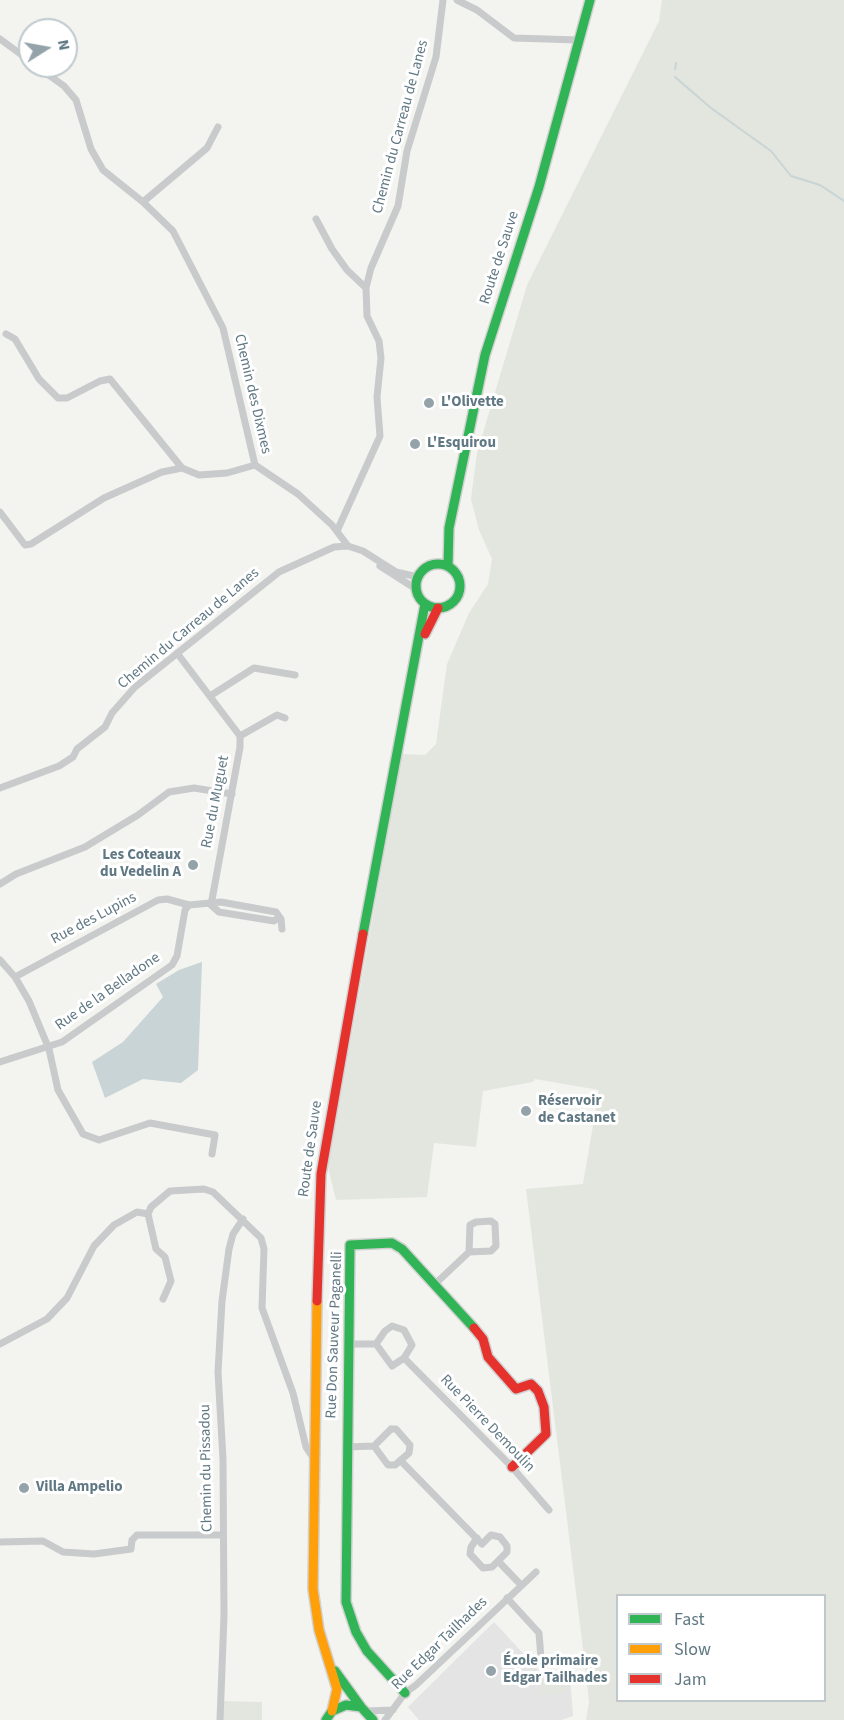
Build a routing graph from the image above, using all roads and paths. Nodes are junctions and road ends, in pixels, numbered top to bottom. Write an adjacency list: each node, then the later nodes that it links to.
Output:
1 (443, 0): 11 (street, Chemin du Carreau de Lanes)
2 (458, 0): 5 (street)
3 (590, 0): 5 (main road, Route de Sauve)
4 (0, 39): 6 (street)
5 (578, 40): 16 (main road, Route de Sauve)
6 (18, 52)
7 (52, 78): 9 (street, Chemin des Dixmes)
8 (218, 127): 9 (street)
9 (143, 202): 13 (street, Chemin des Dixmes)
10 (316, 219): 11 (street)
11 (366, 288): 17 (street, Chemin du Carreau de Lanes)
12 (6, 334): 14 (street)
13 (255, 465): 14 (street); 17 (street, Chemin des Dixmes)
14 (182, 468): 15 (street)
15 (0, 512)
16 (449, 528): 20 (main road, Route de Sauve); 21 (main road, Route de Sauve)
17 (337, 531): 18 (street, Chemin des Dixmes)
18 (348, 546): 19 (street, Chemin des Dixmes); 27 (street, Chemin du Carreau de Lanes)
19 (372, 558): 22 (street, Chemin des Dixmes); 23 (street, Chemin des Dixmes)
20 (430, 565): 21 (main road); 22 (main road)
21 (448, 566): 25 (main road)
22 (418, 577): 23 (main road)
23 (416, 589): 24 (main road)
24 (425, 604): 25 (main road); 26 (main road, Route de Sauve)
25 (438, 608): 26 (main road, Route de Sauve)
26 (420, 642): 54 (main road, Route de Sauve)
27 (177, 653): 29 (street); 32 (street, Chemin du Carreau de Lanes)
28 (295, 675): 29 (street)
29 (210, 696): 31 (street)
30 (285, 718): 31 (street)
31 (240, 736): 33 (street, Rue du Muguet)
32 (0, 788)
33 (232, 794): 34 (street); 36 (street, Rue du Muguet)
34 (0, 884)
35 (189, 905): 36 (street); 39 (street, Rue des Lupins); 40 (street, Rue de la Belladone)
36 (211, 905): 37 (street)
37 (282, 929)
38 (0, 960): 39 (street)
39 (15, 976): 40 (street)
40 (49, 1048): 41 (street, Rue de la Belladone); 42 (street)
41 (0, 1062)
42 (212, 1154)
43 (148, 1214): 44 (street); 47 (street); 48 (street)
44 (243, 1219): 54 (street); 58 (street, Chemin du Pissadou)
45 (469, 1252): 45 (street); 46 (street)
46 (434, 1285): 49 (main road, Rue Don Sauveur Paganelli); 56 (main road, Rue Don Sauveur Paganelli)
47 (163, 1299)
48 (0, 1344)
49 (348, 1344): 50 (street); 53 (main road, Rue Don Sauveur Paganelli)
50 (376, 1344): 51 (street); 51 (street)
51 (404, 1358): 56 (street, Rue Pierre Demoulin)
52 (374, 1446): 53 (street); 55 (street); 55 (street)
53 (346, 1447): 67 (main road, Rue Don Sauveur Paganelli)
54 (314, 1459): 66 (main road, Route de Sauve)
55 (401, 1461): 59 (street)
56 (512, 1467): 57 (street, Rue Pierre Demoulin)
57 (549, 1510)
58 (222, 1535): 60 (street); 71 (street, Chemin du Pissadou)
59 (477, 1538): 61 (street); 61 (street)
60 (0, 1542)
61 (498, 1561): 63 (street)
62 (536, 1572): 63 (street, Rue Edgar Tailhades)
63 (521, 1586): 64 (street, Rue Edgar Tailhades)
64 (507, 1598): 65 (street, Rue Edgar Tailhades); 67 (street, Rue Edgar Tailhades)
65 (536, 1664)
66 (332, 1666): 68 (main road, Route de Sauve); 70 (main road, Route de Sauve)
67 (402, 1690): 69 (street, Rue Edgar Tailhades)
68 (364, 1709): 69 (street, Rue Edgar Tailhades); 70 (main road); 73 (main road, Route de Sauve)
69 (393, 1710): 74 (street, Rue Edgar Tailhades)
70 (332, 1711): 72 (main road)
71 (220, 1720)
72 (326, 1720)
73 (373, 1720)
74 (385, 1720)

